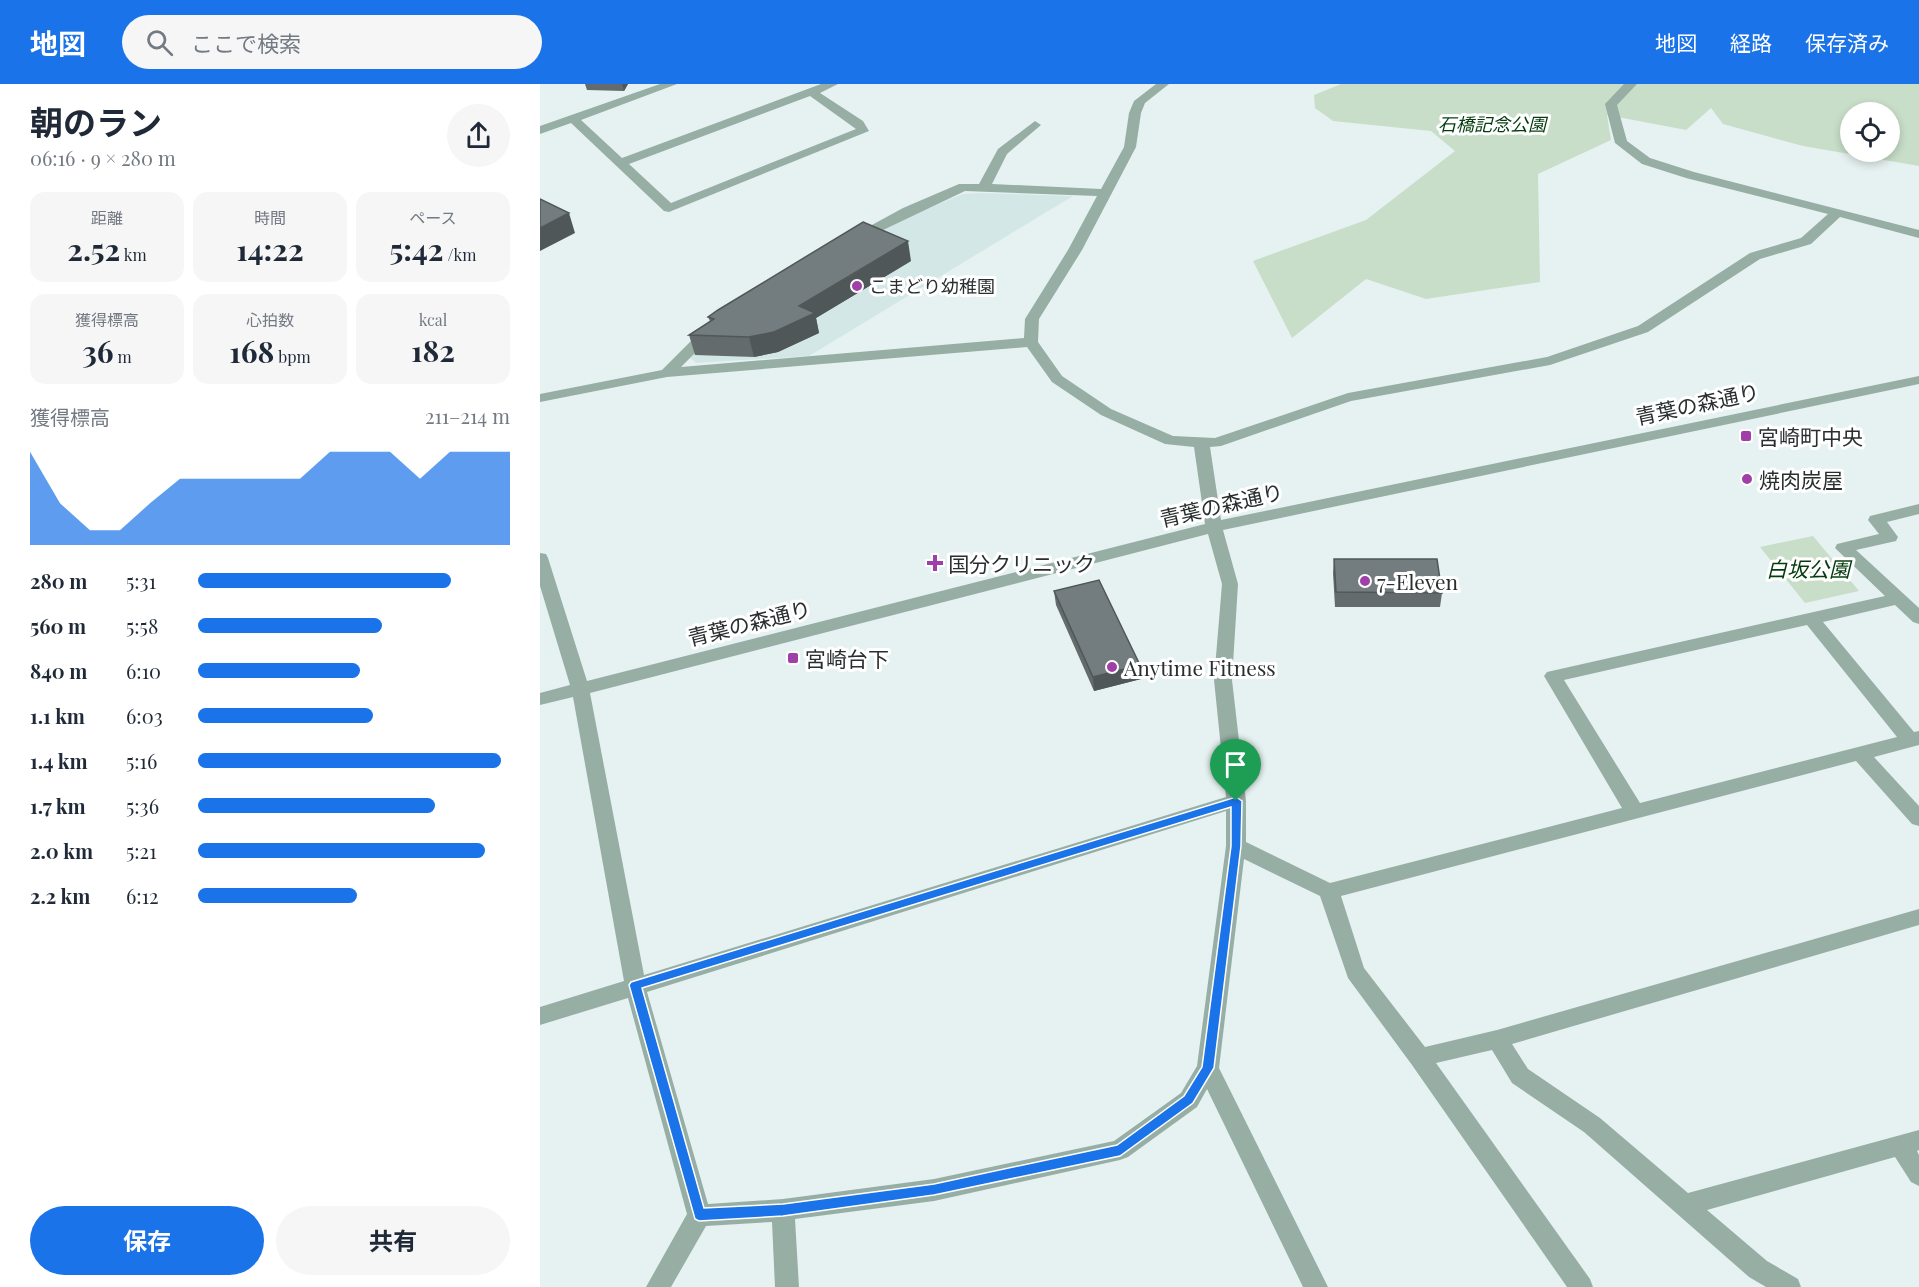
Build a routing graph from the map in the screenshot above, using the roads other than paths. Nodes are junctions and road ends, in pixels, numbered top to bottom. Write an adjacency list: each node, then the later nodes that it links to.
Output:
1 (671, 84): 6 (street)
2 (832, 84): 5 (street)
3 (1163, 84): 11 (street)
4 (1631, 84): 12 (street)
5 (811, 92): 9 (street); 9 (street)
6 (573, 119): 8 (street); 9 (street)
7 (1035, 125): 10 (street)
8 (540, 130)
9 (621, 163)
10 (983, 189): 11 (street); 14 (street)
11 (1105, 193): 16 (street)
12 (1837, 213): 13 (street); 20 (street)
13 (1919, 234)
14 (844, 245)
15 (724, 321): 17 (street)
16 (1031, 342): 17 (street); 20 (street)
17 (668, 373): 19 (street)
18 (1919, 380): 22 (street, 青葉の森通り)
19 (540, 398)
20 (1201, 442): 22 (street)
21 (1919, 509): 24 (street)
22 (1214, 527): 27 (street, 青葉の森通り); 31 (street)
23 (540, 558): 27 (street)
24 (1898, 599): 25 (street); 26 (street)
25 (1919, 618)
26 (1811, 619): 29 (street); 32 (street)
27 (580, 688): 28 (street, 青葉の森通り); 37 (street)
28 (540, 699)
29 (1914, 739): 30 (street)
30 (1860, 754): 32 (street); 33 (street)
31 (1236, 801): 34 (street); 37 (street)
32 (1635, 812): 35 (street)
33 (1919, 819)
34 (1236, 846): 35 (street); 41 (street)
35 (1329, 891): 40 (street)
36 (1919, 917): 39 (street)
37 (635, 985): 38 (street); 46 (street)
38 (540, 1016)
39 (1497, 1039): 40 (street); 44 (street)
40 (1420, 1058): 50 (street)
41 (1208, 1068): 45 (street); 49 (street)
42 (1909, 1142): 43 (street); 44 (street)
43 (1919, 1175)
44 (1684, 1205): 51 (street)
45 (783, 1210): 46 (street); 48 (street)
46 (699, 1215): 47 (street)
47 (658, 1287)
48 (787, 1287)
49 (1316, 1287)
50 (1581, 1287)
51 (1789, 1287)

